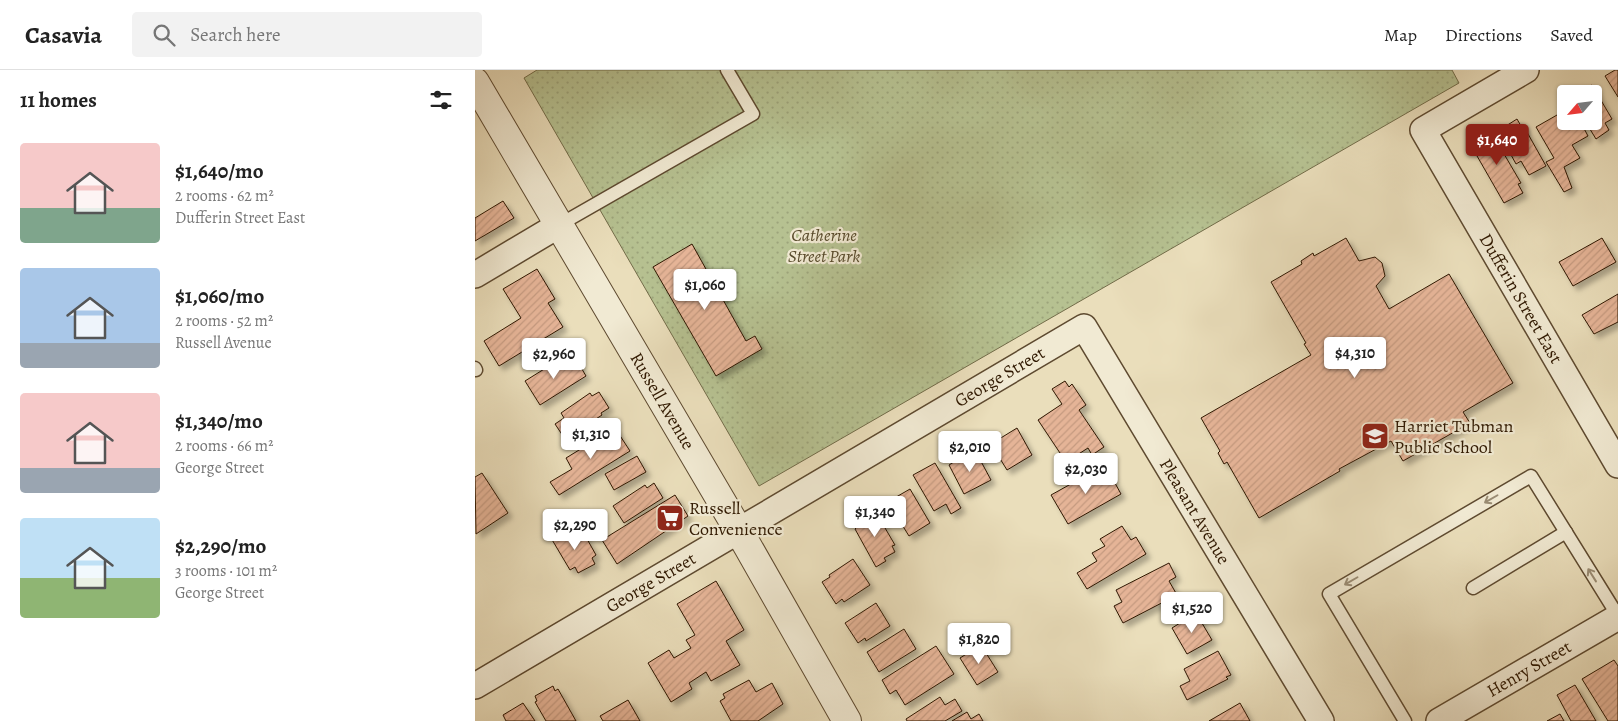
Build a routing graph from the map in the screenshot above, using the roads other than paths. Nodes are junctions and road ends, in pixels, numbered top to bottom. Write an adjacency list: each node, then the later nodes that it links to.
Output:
1 (488, 70): 4 (street)
2 (727, 70): 6 (lane)
3 (1526, 70): 9 (street, Dufferin Street East)
4 (475, 78)
5 (475, 82): 6 (street, Russell Avenue)
6 (559, 226): 7 (street); 10 (street, Russell Avenue)
7 (475, 275)
8 (1084, 327): 10 (street, George Street); 16 (street, Pleasant Avenue)
9 (1618, 465)
10 (739, 531): 14 (street, George Street); 15 (street, Russell Avenue)
11 (1566, 532): 12 (lane); 13 (lane, one-way to 11); 17 (lane, one-way to 17)
12 (1473, 588)
13 (1618, 617): 18 (street, Henry Street)
14 (475, 686)
15 (847, 721)
16 (1321, 721)
17 (1405, 721)
18 (1439, 721)

